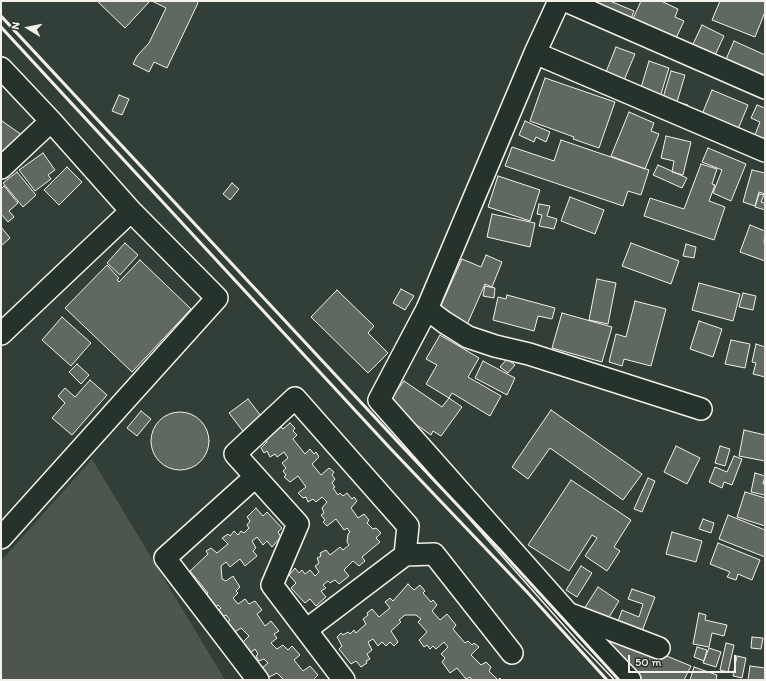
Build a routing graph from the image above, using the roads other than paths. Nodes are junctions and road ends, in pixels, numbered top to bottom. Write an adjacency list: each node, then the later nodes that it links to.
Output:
1 (559, 1): 3 (street)
2 (566, 1): 5 (street)
3 (535, 53): 7 (street); 10 (street)
4 (1, 69): 6 (street)
5 (765, 88)
6 (51, 121): 8 (street); 9 (street)
7 (765, 151)
8 (1, 168)
9 (131, 211): 11 (street); 14 (street)
10 (427, 309): 12 (street); 16 (street)
11 (1, 334)
12 (701, 409)
13 (255, 477): 15 (street); 17 (street); 20 (street)
14 (1, 538)
15 (405, 555): 17 (street); 19 (street)
16 (568, 613): 18 (street); 22 (street)
17 (306, 630): 21 (street)
18 (659, 648)
19 (512, 653)
20 (258, 680)
21 (344, 680)
22 (630, 680)

